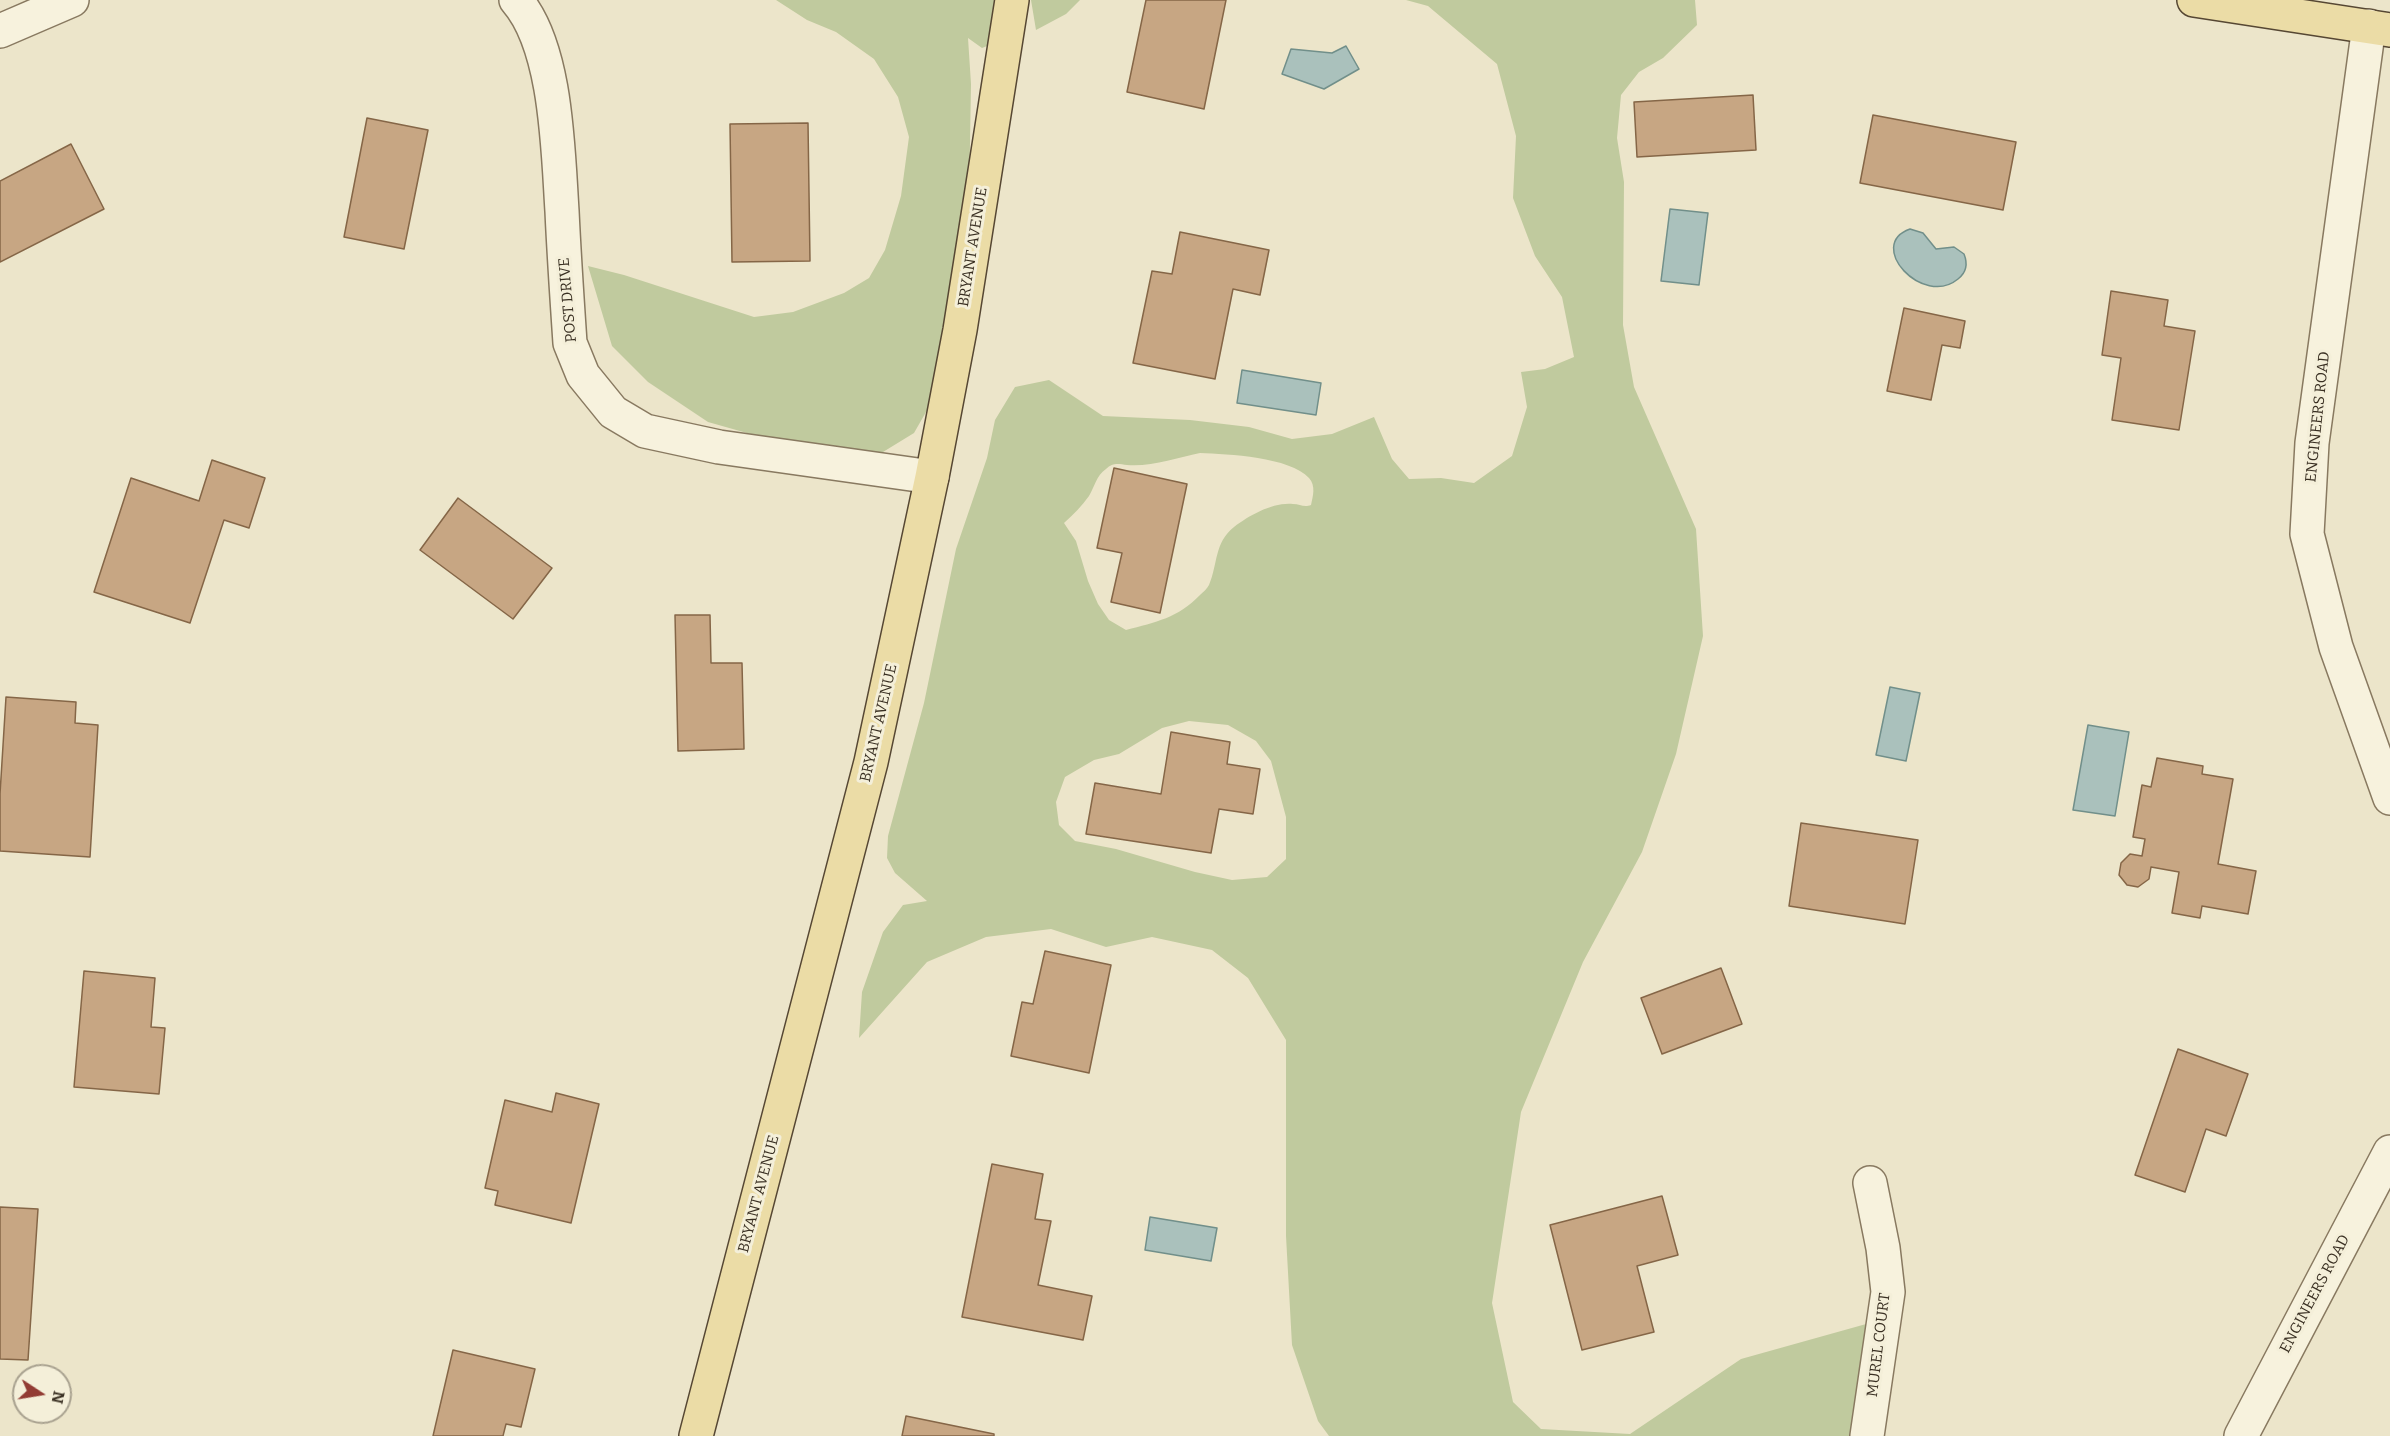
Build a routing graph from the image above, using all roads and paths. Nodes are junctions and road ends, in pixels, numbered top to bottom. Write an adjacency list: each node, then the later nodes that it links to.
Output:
1 (72, 0): 6 (street)
2 (516, 0): 7 (street, POST DRIVE)
3 (1012, 0): 7 (main road, BRYANT AVENUE)
4 (2194, 0): 5 (main road)
5 (2380, 28): 8 (street, ENGINEERS ROAD)
6 (0, 31)
7 (932, 477): 11 (main road, BRYANT AVENUE)
8 (2390, 798)
9 (2390, 1152): 13 (street, ENGINEERS ROAD)
10 (1870, 1183): 12 (street, MUREL COURT)
11 (696, 1436)
12 (1868, 1436)
13 (2241, 1436)

